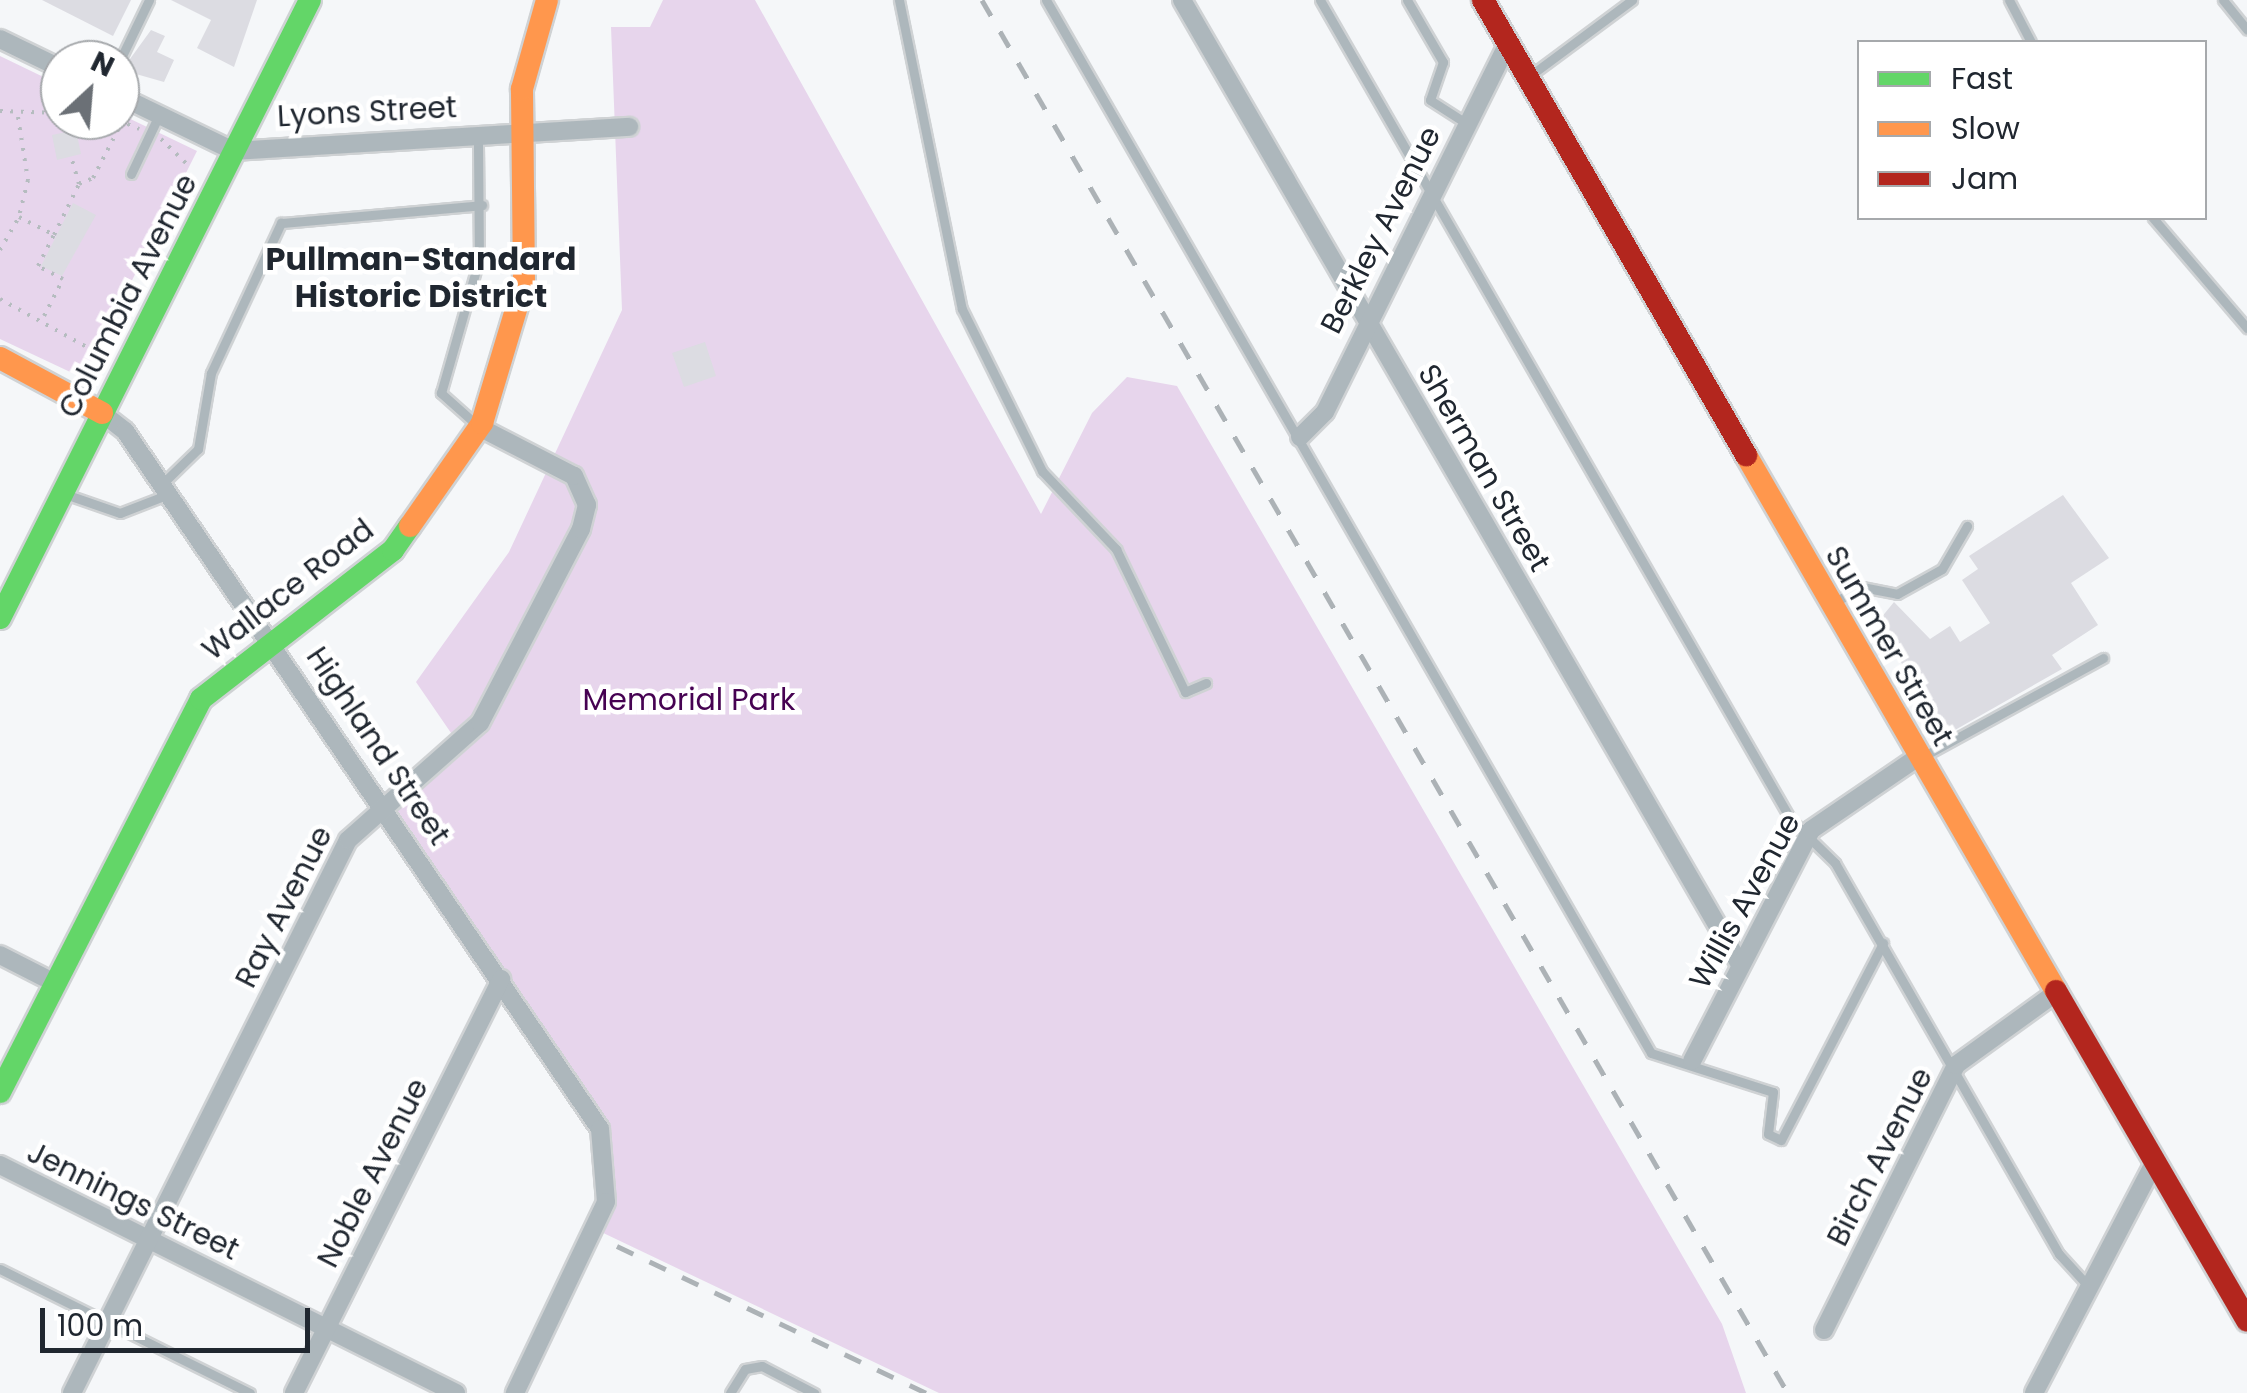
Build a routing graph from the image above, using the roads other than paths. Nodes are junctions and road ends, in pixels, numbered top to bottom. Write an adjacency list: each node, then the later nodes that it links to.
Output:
1 (150, 0): 15 (lane)
2 (310, 0): 26 (street, Columbia Avenue)
3 (547, 0): 24 (street, Wallace Road)
4 (898, 0): 44 (lane)
5 (1046, 0): 36 (lane)
6 (1182, 0): 31 (street, Sherman Street)
7 (1320, 0): 28 (lane)
8 (1407, 0): 22 (lane)
9 (1483, 0): 17 (street, Summer Street)
10 (1632, 0): 19 (lane)
11 (2010, 0): 16 (lane)
12 (2223, 0): 13 (lane)
13 (2247, 30)
14 (0, 39): 18 (street)
15 (130, 40)
16 (2031, 40)
17 (1508, 44): 19 (street, Summer Street); 22 (street, Berkley Avenue)
18 (40, 58)
19 (1524, 79): 40 (street, Summer Street)
20 (140, 106): 21 (street, Lyons Street)
21 (159, 115): 26 (street, Lyons Street); 27 (lane)
22 (1466, 123): 28 (street, Berkley Avenue)
23 (628, 128): 24 (street, Lyons Street)
24 (524, 132): 25 (street, Lyons Street); 35 (street, Wallace Road)
25 (478, 134): 26 (street, Lyons Street); 29 (lane)
26 (234, 151): 34 (street, Columbia Avenue)
27 (130, 174)
28 (1431, 191): 31 (street, Berkley Avenue); 47 (lane)
29 (482, 205): 35 (lane); 37 (lane)
30 (2155, 220): 32 (lane)
31 (1364, 317): 36 (street, Berkley Avenue); 50 (street, Sherman Street)
32 (2247, 328)
33 (0, 358): 34 (street, Highland Street)
34 (102, 414): 37 (street, Highland Street); 38 (street, Columbia Avenue)
35 (480, 427): 42 (street, Wallace Road); 46 (street, Ray Avenue)
36 (1300, 438): 54 (lane)
37 (165, 489): 38 (lane); 42 (street, Highland Street)
38 (63, 492): 41 (street, Columbia Avenue)
39 (1967, 526): 40 (lane)
40 (1830, 605): 45 (street, Summer Street)
41 (0, 618)
42 (271, 642): 46 (street, Highland Street); 52 (street, Wallace Road)
43 (2103, 658): 45 (lane)
44 (1206, 683)
45 (1918, 757): 47 (street, Willis Avenue); 53 (street, Summer Street)
46 (382, 805): 51 (street, Highland Street); 59 (street, Ray Avenue)
47 (1807, 837): 48 (lane); 50 (street, Willis Avenue)
48 (1883, 943): 54 (lane); 55 (lane)
49 (0, 956): 52 (street)
50 (1739, 963): 54 (street, Willis Avenue)
51 (501, 979): 64 (street, Noble Avenue); 70 (street, Highland Street)
52 (55, 982): 56 (street, Wallace Road)
53 (2058, 992): 55 (street, Birch Avenue); 57 (street, Summer Street)
54 (1692, 1060)
55 (1956, 1065): 61 (lane); 65 (street, Birch Avenue)
56 (0, 1092)
57 (2154, 1162): 61 (street); 62 (street, Summer Street)
58 (0, 1166): 59 (street, Jennings Street)
59 (149, 1239): 63 (street, Ray Avenue); 64 (street, Jennings Street)
60 (0, 1269): 63 (lane)
61 (2089, 1287): 73 (street)
62 (2247, 1321)
63 (108, 1322): 66 (street, Ray Avenue); 67 (lane)
64 (326, 1328): 68 (street, Noble Avenue); 69 (street, Jennings Street)
65 (1824, 1330)
66 (72, 1393)
67 (250, 1393)
68 (294, 1393)
69 (456, 1393)
70 (515, 1393)
71 (730, 1393): 72 (lane)
72 (814, 1393)
73 (2034, 1393)

